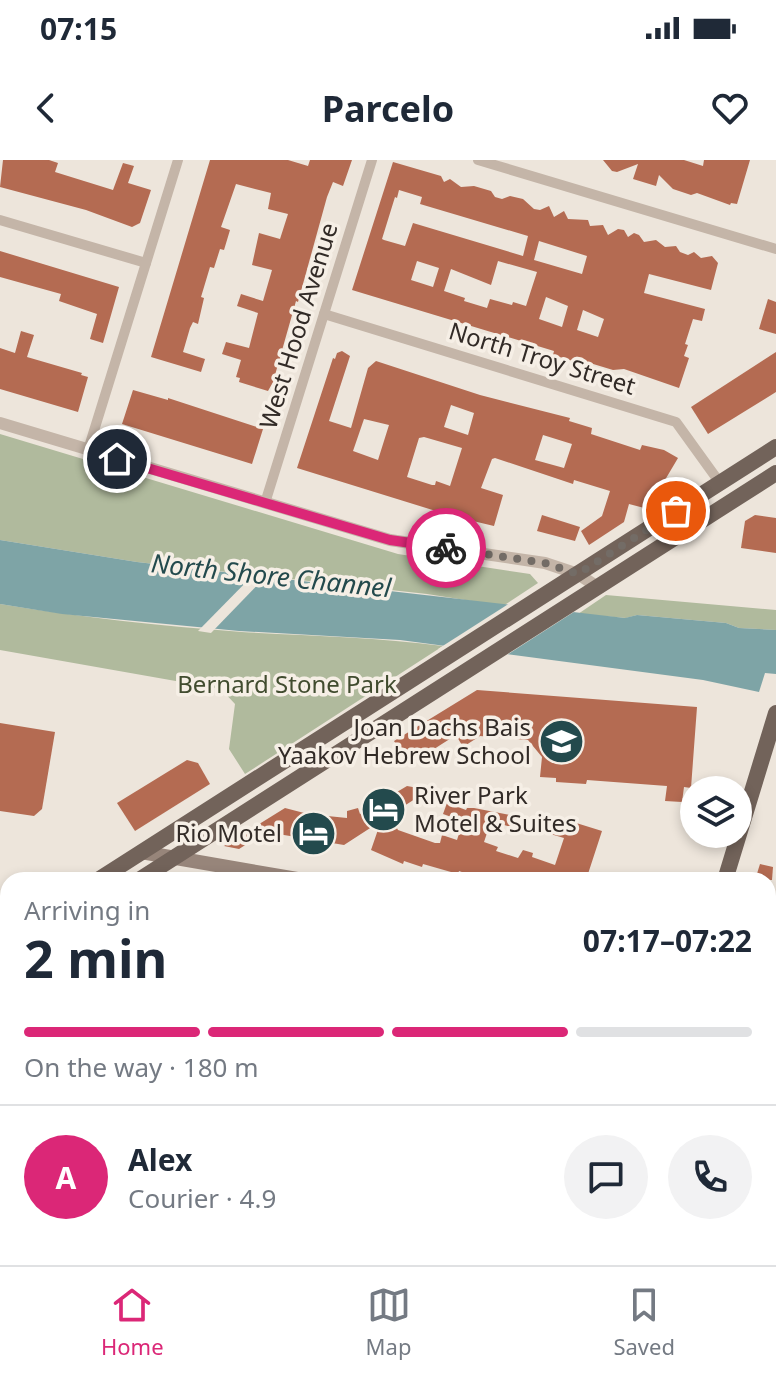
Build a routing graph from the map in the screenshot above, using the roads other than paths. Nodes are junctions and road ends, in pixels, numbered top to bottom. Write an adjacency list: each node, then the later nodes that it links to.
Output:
1 (178, 160): 6 (street)
2 (372, 160): 7 (street, West Hood Avenue)
3 (478, 160): 5 (street)
4 (0, 220): 6 (street)
5 (776, 249)
6 (146, 263): 10 (street)
7 (324, 314): 12 (street, North Troy Street); 13 (street, West Hood Avenue)
8 (0, 423): 10 (street)
9 (776, 447): 12 (main road)
10 (88, 450): 13 (street)
11 (776, 473): 15 (main road)
12 (720, 483): 14 (main road)
13 (265, 503): 14 (street)
14 (578, 574): 15 (street); 17 (main road)
15 (599, 588): 18 (main road)
16 (776, 713): 22 (main road)
17 (141, 852): 18 (main road); 19 (main road)
18 (171, 858): 20 (main road); 21 (main road)
19 (110, 872)
20 (151, 872)
21 (255, 872)
22 (727, 872)

